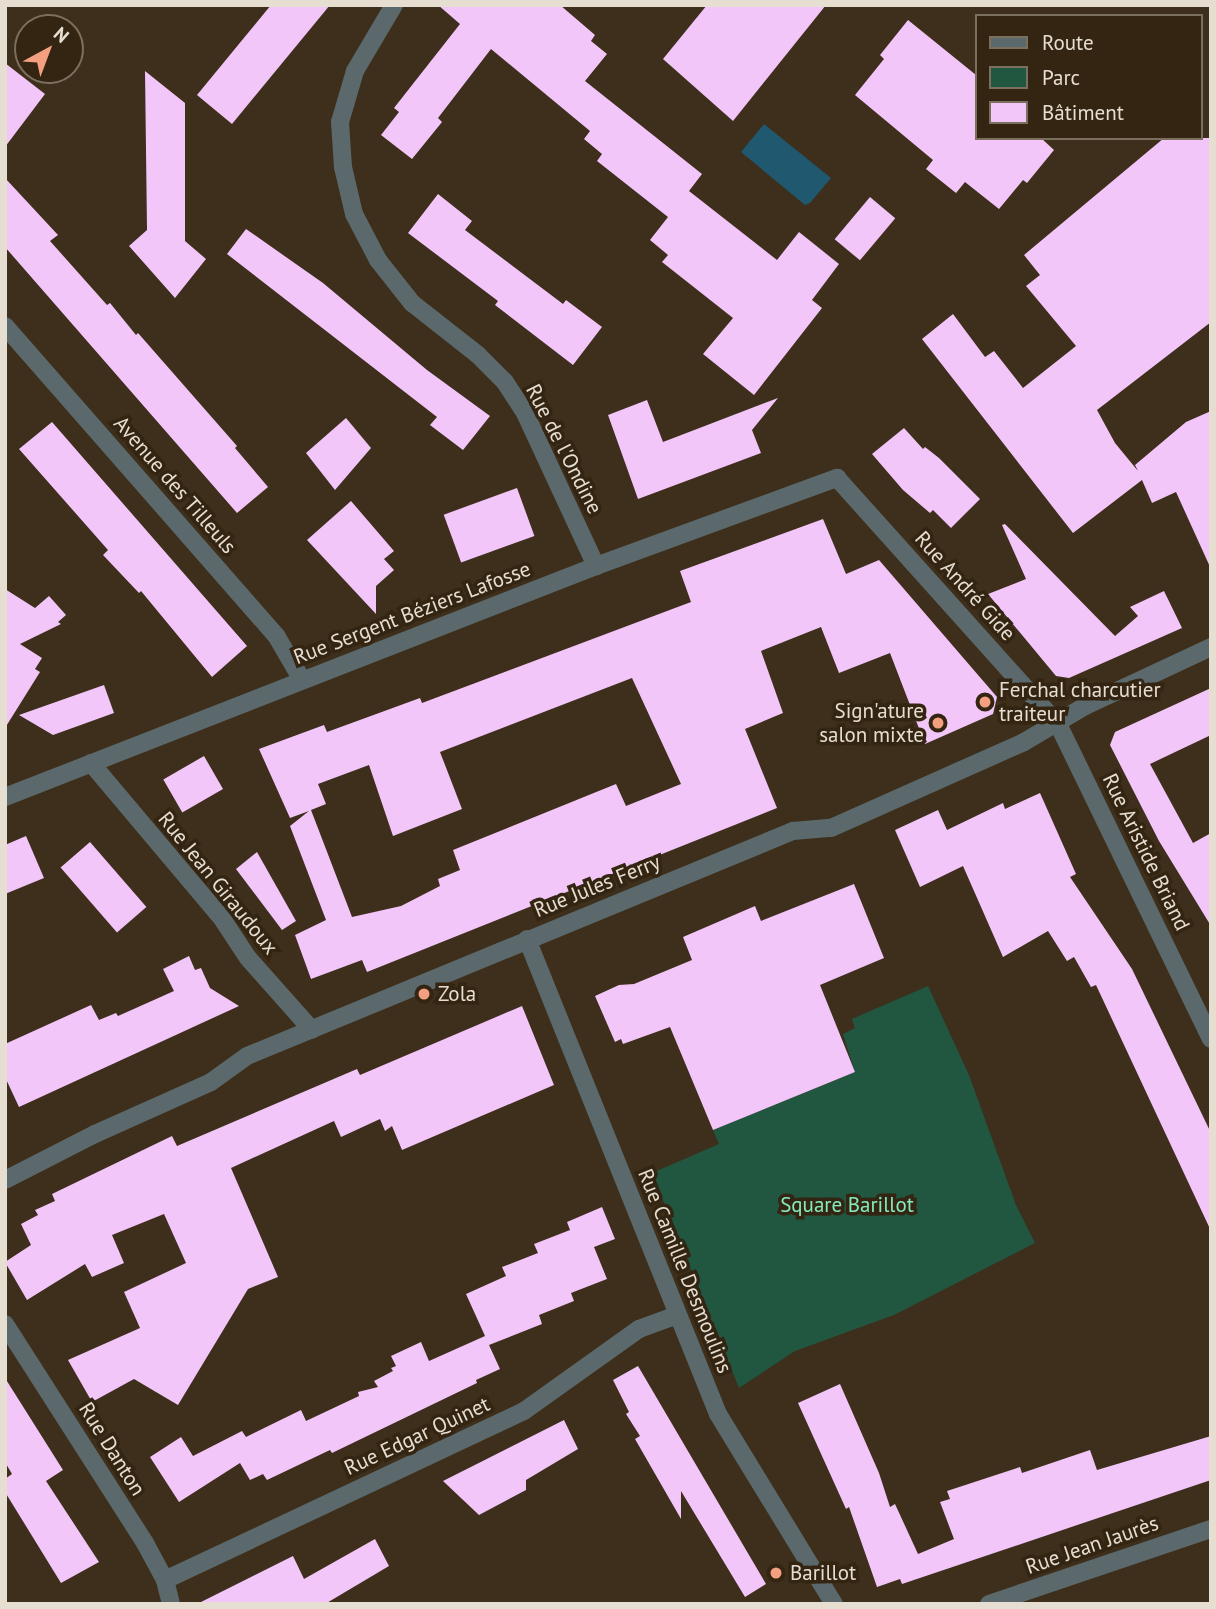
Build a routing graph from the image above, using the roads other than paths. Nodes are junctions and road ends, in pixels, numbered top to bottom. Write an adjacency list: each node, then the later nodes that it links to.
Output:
1 (394, 5): 4 (street, Rue de l'Ondine)
2 (5, 326): 6 (street, Avenue des Tilleuls)
3 (837, 478): 4 (street, Rue Sergent Béziers Lafosse); 7 (street, Rue André Gide)
4 (596, 566): 6 (street, Rue Sergent Béziers Lafosse)
5 (1211, 647): 7 (street, Rue Jules Ferry)
6 (302, 680): 8 (street, Rue Sergent Béziers Lafosse)
7 (1058, 724): 10 (street, Rue Jules Ferry); 12 (street, Rue Aristide Briand)
8 (91, 763): 9 (street, Rue Sergent Béziers Lafosse); 11 (street, Rue Jean Giraudoux)
9 (5, 797)
10 (527, 939): 11 (street, Rue Jules Ferry); 14 (street, Rue Camille Desmoulins)
11 (312, 1030): 13 (street, Rue Jules Ferry)
12 (1211, 1039)
13 (5, 1180)
14 (677, 1315): 17 (street, Rue Edgar Quinet); 19 (street, Rue Camille Desmoulins)
15 (5, 1324): 17 (street, Rue Danton)
16 (1211, 1529): 20 (street, Rue Jean Jaurès)
17 (164, 1580): 18 (street, Rue Danton)
18 (171, 1604)
19 (834, 1604)
20 (989, 1604)

